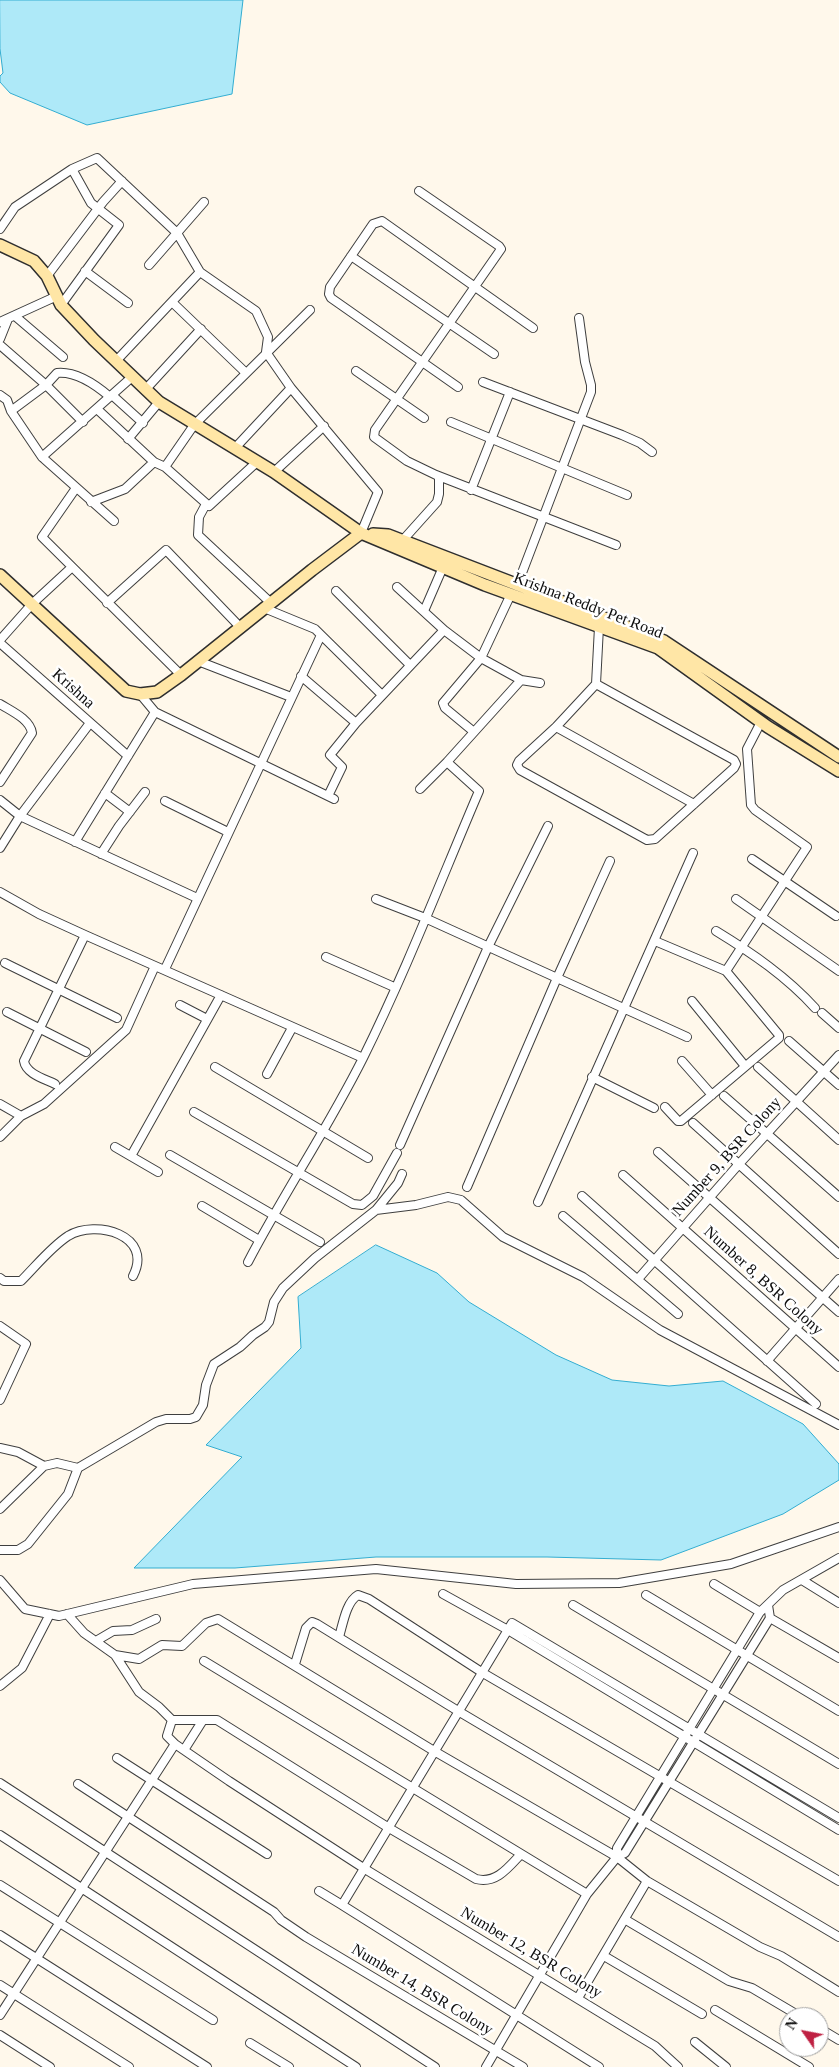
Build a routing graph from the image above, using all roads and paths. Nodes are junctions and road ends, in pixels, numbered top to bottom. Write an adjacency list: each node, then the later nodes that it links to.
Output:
1 (72, 169): 2 (street); 5 (street); 6 (street)
2 (122, 181): 5 (street); 7 (street)
3 (419, 191): 14 (street)
4 (204, 202): 7 (street)
5 (98, 209): 11 (street); 13 (street)
6 (0, 230)
7 (177, 233): 10 (street); 12 (street)
8 (0, 245): 13 (main road, Krishna Reddy Pet Road)
9 (351, 256): 14 (street); 21 (street); 30 (street)
10 (148, 265)
11 (85, 271): 15 (street); 17 (street)
12 (200, 272): 16 (street); 26 (street)
13 (46, 276): 15 (main road, Krishna Reddy Pet Road)
14 (476, 286): 21 (street); 22 (street)
15 (59, 300): 20 (street); 29 (main road, Krishna Reddy Pet Road)
16 (172, 302): 23 (street); 29 (street)
17 (128, 303)
18 (310, 310): 26 (street)
19 (579, 318): 47 (street)
20 (8, 319): 24 (street); 28 (street)
21 (450, 323): 27 (street); 30 (street)
22 (533, 328)
23 (201, 329): 32 (street); 38 (street)
24 (0, 339)
25 (0, 345): 35 (street)
26 (266, 352): 32 (street); 37 (street)
27 (494, 354)
28 (63, 357)
29 (117, 360): 33 (main road, Krishna Reddy Pet Road)
30 (422, 362): 36 (street); 42 (street)
31 (356, 372): 42 (street)
32 (246, 373): 51 (street)
33 (132, 377): 38 (main road, Krishna Reddy Pet Road); 41 (street)
34 (483, 382): 39 (street)
35 (46, 385): 41 (street); 45 (street); 48 (street)
36 (458, 387)
37 (291, 388): 52 (street); 55 (street)
38 (146, 390): 43 (main road, Krishna Reddy Pet Road)
39 (510, 392): 47 (street); 54 (street)
40 (0, 395): 45 (street)
41 (111, 396): 44 (street); 50 (street)
42 (396, 398): 46 (street); 63 (street)
43 (159, 402): 50 (street); 51 (main road, Krishna Reddy Pet Road)
44 (97, 409): 48 (street); 53 (street)
45 (11, 411): 57 (street)
46 (424, 418)
47 (580, 419): 56 (street); 61 (street)
48 (83, 422): 57 (street)
49 (451, 422): 54 (street)
50 (143, 423): 53 (street)
51 (194, 425): 55 (main road, Krishna Reddy Pet Road); 60 (street)
52 (324, 426): 62 (street); 71 (street)
53 (128, 438): 59 (street)
54 (492, 439): 61 (street); 65 (street)
55 (236, 448): 58 (main road, Krishna Reddy Pet Road)
56 (652, 452)
57 (42, 457): 64 (street)
58 (258, 461): 62 (main road, Krishna Reddy Pet Road); 68 (street)
59 (154, 462): 60 (street); 67 (street)
60 (165, 467): 68 (street)
61 (561, 469): 66 (street); 69 (street)
62 (274, 472): 71 (main road, Krishna Reddy Pet Road)
63 (439, 476): 65 (street); 72 (street)
64 (76, 488): 67 (street); 75 (street)
65 (471, 490): 69 (street)
66 (627, 495)
67 (91, 502): 70 (street)
68 (206, 504): 82 (street)
69 (543, 518): 73 (street); 79 (street)
70 (114, 521)
71 (361, 532): 72 (main road, Krishna Reddy Pet Road); 74 (main road, Krishna Reddy Pet Road); 82 (main road)
72 (402, 541): 79 (main road, Krishna Reddy Pet Road)
73 (616, 546)
74 (442, 567): 79 (main road, Krishna Reddy Pet Road); 83 (street)
75 (71, 568): 80 (street); 81 (street)
76 (0, 575): 81 (main road)
77 (398, 586): 83 (street)
78 (336, 590): 91 (street)
79 (514, 590): 84 (main road, Krishna Reddy Pet Road); 89 (street); 108 (main road, Krishna Reddy Pet Road)
80 (107, 603): 85 (street); 92 (street)
81 (32, 604): 88 (street); 97 (main road)
82 (267, 606): 85 (main road); 87 (street)
83 (424, 611): 86 (street)
84 (600, 627): 96 (street); 102 (main road, Krishna Reddy Pet Road)
85 (241, 628): 90 (main road)
86 (444, 630): 89 (street); 91 (street)
87 (321, 635): 93 (street); 98 (street)
88 (0, 641): 103 (street, Krishna)
89 (481, 658): 94 (street); 106 (street)
90 (198, 661): 92 (main road); 99 (street)
91 (410, 665): 98 (street)
92 (181, 676): 97 (main road)
93 (301, 676): 99 (street); 104 (street)
94 (521, 680): 95 (street); 106 (street)
95 (540, 683)
96 (596, 684): 105 (street); 118 (street)
97 (140, 694): 101 (street)
98 (382, 695): 104 (street)
99 (291, 697): 110 (street)
100 (0, 704): 112 (street)
101 (155, 712): 107 (street); 110 (street)
102 (761, 722): 111 (main road, Krishna Reddy Pet Road); 129 (street)
103 (90, 723): 107 (street, Krishna); 120 (street)
104 (356, 723): 110 (street)
105 (556, 726): 118 (street); 118 (street)
106 (474, 732): 109 (street)
107 (128, 756): 115 (street)
108 (839, 758)
109 (448, 762): 113 (street); 136 (street)
110 (260, 763): 122 (street)
111 (839, 771)
112 (0, 782)
113 (420, 789)
114 (146, 792): 119 (street)
115 (105, 793): 119 (street); 123 (street)
116 (0, 800): 120 (street)
117 (165, 801): 122 (street)
118 (694, 804)
119 (130, 812): 126 (street)
120 (20, 816): 123 (street); 124 (street)
121 (548, 826): 140 (street)
122 (228, 832): 131 (street)
123 (75, 842): 126 (street)
124 (0, 848)
125 (693, 853): 139 (street)
126 (101, 854): 131 (street)
127 (752, 860): 129 (street)
128 (610, 862): 148 (street)
129 (785, 881): 134 (street); 135 (street)
130 (0, 892): 138 (street)
131 (197, 898): 145 (street)
132 (376, 899): 136 (street)
133 (736, 899): 135 (street)
134 (836, 916)
135 (762, 917): 141 (street); 147 (street)
136 (425, 918): 140 (street); 149 (street)
137 (716, 931): 141 (street)
138 (85, 935): 144 (street); 150 (street)
139 (655, 941): 146 (street); 154 (street)
140 (488, 947): 148 (street); 195 (street)
141 (742, 947): 146 (street); 159 (street)
142 (326, 957): 149 (street)
143 (5, 963): 150 (street)
144 (155, 966): 145 (street); 182 (street)
145 (164, 969): 151 (street)
146 (726, 971): 167 (street)
147 (839, 971)
148 (556, 978): 154 (street); 198 (street)
149 (394, 987): 165 (street)
150 (59, 990): 156 (street); 160 (street)
151 (221, 995): 157 (street); 158 (street)
152 (692, 1001): 167 (street)
153 (180, 1005): 157 (street)
154 (624, 1008): 161 (street); 172 (street)
155 (7, 1012): 160 (street)
156 (117, 1018)
157 (208, 1019): 191 (street)
158 (292, 1028): 165 (street); 171 (street)
159 (839, 1028)
160 (40, 1029): 163 (street); 173 (street)
161 (687, 1037)
162 (789, 1041): 170 (street)
163 (86, 1052)
164 (839, 1056): 170 (street, Number 9, BSR Colony)
165 (363, 1058): 184 (street)
166 (682, 1061): 175 (street)
167 (745, 1066): 175 (street)
168 (215, 1067): 184 (street)
169 (758, 1068): 177 (street)
170 (824, 1072): 174 (street); 177 (street, Number 9, BSR Colony)
171 (267, 1074)
172 (592, 1077): 180 (street); 202 (street)
173 (56, 1084)
174 (839, 1085)
175 (712, 1095): 179 (street)
176 (724, 1096): 185 (street)
177 (796, 1101): 185 (street, Number 9, BSR Colony); 187 (street)
178 (0, 1104): 182 (street)
179 (665, 1107)
180 (654, 1108)
181 (194, 1112): 195 (street)
182 (21, 1116): 186 (street)
183 (693, 1123): 193 (street)
184 (324, 1132): 192 (street); 195 (street)
185 (768, 1132): 193 (street, Number 9, BSR Colony); 200 (street)
186 (0, 1136)
187 (839, 1140)
188 (115, 1147): 191 (street)
189 (658, 1152): 201 (street)
190 (170, 1154): 205 (street)
191 (131, 1156): 194 (street)
192 (368, 1158)
193 (739, 1164): 201 (street, Number 9, BSR Colony); 210 (street)
194 (158, 1172)
195 (299, 1172): 205 (street)
196 (402, 1174): 204 (street)
197 (623, 1175): 207 (street, Number 8, BSR Colony)
198 (467, 1188)
199 (582, 1196): 211 (street)
200 (839, 1197)
201 (710, 1198): 207 (street, Number 9, BSR Colony); 218 (street)
202 (538, 1202)
203 (202, 1206): 208 (street)
204 (376, 1210): 227 (street); 230 (street)
205 (273, 1215): 208 (street); 209 (street)
206 (563, 1216): 214 (street)
207 (682, 1228): 211 (street, Number 9, BSR Colony); 222 (street, Number 8, BSR Colony)
208 (259, 1240): 212 (street)
209 (320, 1242)
210 (839, 1254)
211 (654, 1260): 214 (street, Number 9, BSR Colony); 223 (street)
212 (248, 1262)
213 (133, 1276): 216 (street)
214 (638, 1279): 220 (street)
215 (839, 1279): 218 (street)
216 (2, 1280): 217 (street)
217 (0, 1289)
218 (823, 1297): 219 (street); 222 (street)
219 (839, 1312)
220 (678, 1314)
221 (0, 1326): 225 (street)
222 (796, 1328): 223 (street); 224 (street, Number 8, BSR Colony)
223 (767, 1361): 226 (street)
224 (839, 1368)
225 (0, 1400)
226 (816, 1404)
227 (839, 1425)
228 (0, 1449): 229 (street)
229 (44, 1466): 230 (street); 231 (street)
230 (78, 1468): 233 (street)
231 (0, 1509)
232 (839, 1527): 245 (street)
233 (0, 1550)
234 (839, 1558): 236 (street)
235 (0, 1580): 244 (street)
236 (802, 1580): 240 (street); 242 (street)
237 (714, 1584): 243 (street)
238 (442, 1594): 248 (street)
239 (646, 1595): 251 (street)
240 (839, 1602)
241 (573, 1605): 259 (street)
242 (768, 1605): 243 (street); 246 (street)
243 (760, 1612): 251 (street)
244 (50, 1614): 245 (street); 258 (street)
245 (67, 1614): 250 (street)
246 (770, 1618): 253 (street); 254 (street)
247 (156, 1619): 250 (street)
248 (508, 1630): 257 (street); 265 (street); 267 (street)
249 (339, 1637): 256 (street); 257 (street); 262 (street)
250 (96, 1642): 252 (street)
251 (737, 1650): 253 (street); 259 (street)
252 (115, 1655): 256 (street); 263 (street)
253 (746, 1656): 260 (street); 261 (street)
254 (839, 1658)
255 (204, 1661): 279 (street)
256 (295, 1664): 271 (street)
257 (483, 1673): 262 (street); 274 (street)
258 (0, 1686)
259 (714, 1690): 260 (street); 265 (street)
260 (722, 1695): 266 (street); 273 (street)
261 (839, 1711)
262 (458, 1712): 271 (street); 281 (street)
263 (172, 1720): 264 (street); 269 (street)
264 (203, 1720): 270 (street); 284 (street)
265 (690, 1729): 266 (street); 267 (street)
266 (698, 1734): 268 (street); 282 (street)
267 (684, 1737): 268 (street); 274 (street)
268 (693, 1742): 276 (street); 285 (street)
269 (175, 1744): 270 (street, Number 12, BSR Colony); 275 (street)
270 (184, 1750): 291 (street, Number 12, BSR Colony)
271 (434, 1751): 279 (street); 290 (street)
272 (117, 1758): 275 (street)
273 (839, 1764)
274 (660, 1776): 276 (street); 281 (street)
275 (153, 1780): 280 (street); 288 (street)
276 (669, 1782): 283 (street); 293 (street)
277 (0, 1783): 287 (street)
278 (78, 1784): 280 (street, Number 14, BSR Colony)
279 (413, 1787): 284 (street); 289 (street)
280 (128, 1817): 287 (street); 319 (street, Number 14, BSR Colony)
281 (635, 1817): 283 (street); 290 (street)
282 (839, 1818)
283 (644, 1822): 290 (street); 302 (street)
284 (389, 1828): 289 (street); 291 (street)
285 (839, 1830)
286 (0, 1835): 295 (street)
287 (105, 1852): 295 (street); 325 (street)
288 (267, 1854)
289 (521, 1854): 297 (street)
290 (617, 1857): 292 (street); 297 (street)
291 (365, 1869): 298 (street); 305 (street, Number 12, BSR Colony)
292 (647, 1881): 299 (street); 307 (street)
293 (839, 1881)
294 (0, 1885): 300 (street)
295 (82, 1888): 300 (street); 324 (street)
296 (319, 1891): 298 (street)
297 (587, 1894): 305 (street)
298 (342, 1905): 314 (street)
299 (626, 1920): 303 (street); 310 (street)
300 (60, 1922): 304 (street); 315 (street)
301 (0, 1935): 304 (street)
302 (839, 1937)
303 (604, 1956): 309 (street); 312 (street)
304 (36, 1958): 308 (street); 322 (street)
305 (541, 1975): 309 (street, Number 12, BSR Colony); 314 (street)
306 (0, 1985): 308 (street)
307 (839, 1992)
308 (14, 1994): 313 (street); 321 (street)
309 (578, 1998): 329 (street, Number 12, BSR Colony)
310 (784, 2007)
311 (714, 2010): 331 (street)
312 (702, 2014)
313 (0, 2015)
314 (517, 2015): 319 (street); 328 (street)
315 (213, 2020)
316 (0, 2035): 320 (street)
317 (695, 2042): 330 (street)
318 (250, 2043): 323 (street)
319 (496, 2051): 326 (street); 327 (street, Number 14, BSR Colony)
320 (50, 2067)
321 (129, 2067)
322 (207, 2067)
323 (289, 2067)
324 (356, 2067)
325 (435, 2067)
326 (486, 2067)
327 (523, 2067)
328 (599, 2067)
329 (678, 2067)
330 (726, 2067)
331 (809, 2067)

